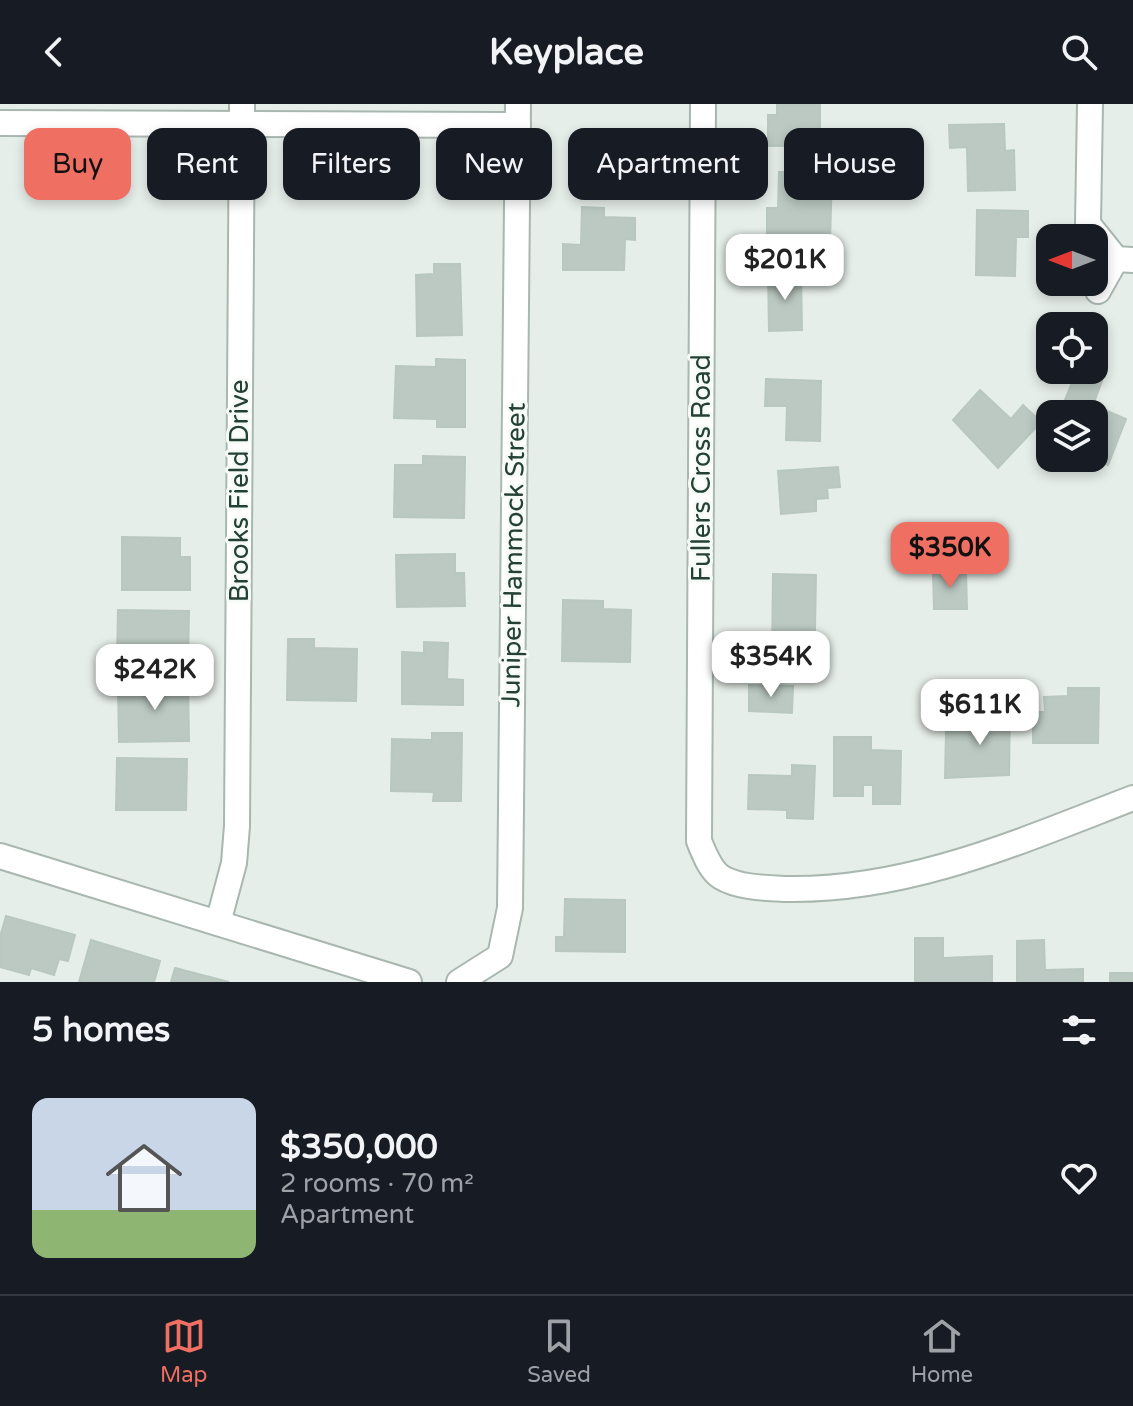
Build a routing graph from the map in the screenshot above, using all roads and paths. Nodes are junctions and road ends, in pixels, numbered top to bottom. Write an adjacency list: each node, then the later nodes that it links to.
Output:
1 (703, 104): 8 (street, Fullers Cross Road)
2 (1090, 104): 6 (street)
3 (242, 114): 4 (street); 5 (street); 10 (street, Brooks Field Drive)
4 (518, 114): 12 (street, Juniper Hammock Street)
5 (0, 123)
6 (1125, 259): 7 (street)
7 (1108, 279)
8 (1133, 798)
9 (0, 856): 10 (street)
10 (218, 923): 11 (street)
11 (409, 982)
12 (459, 982)

